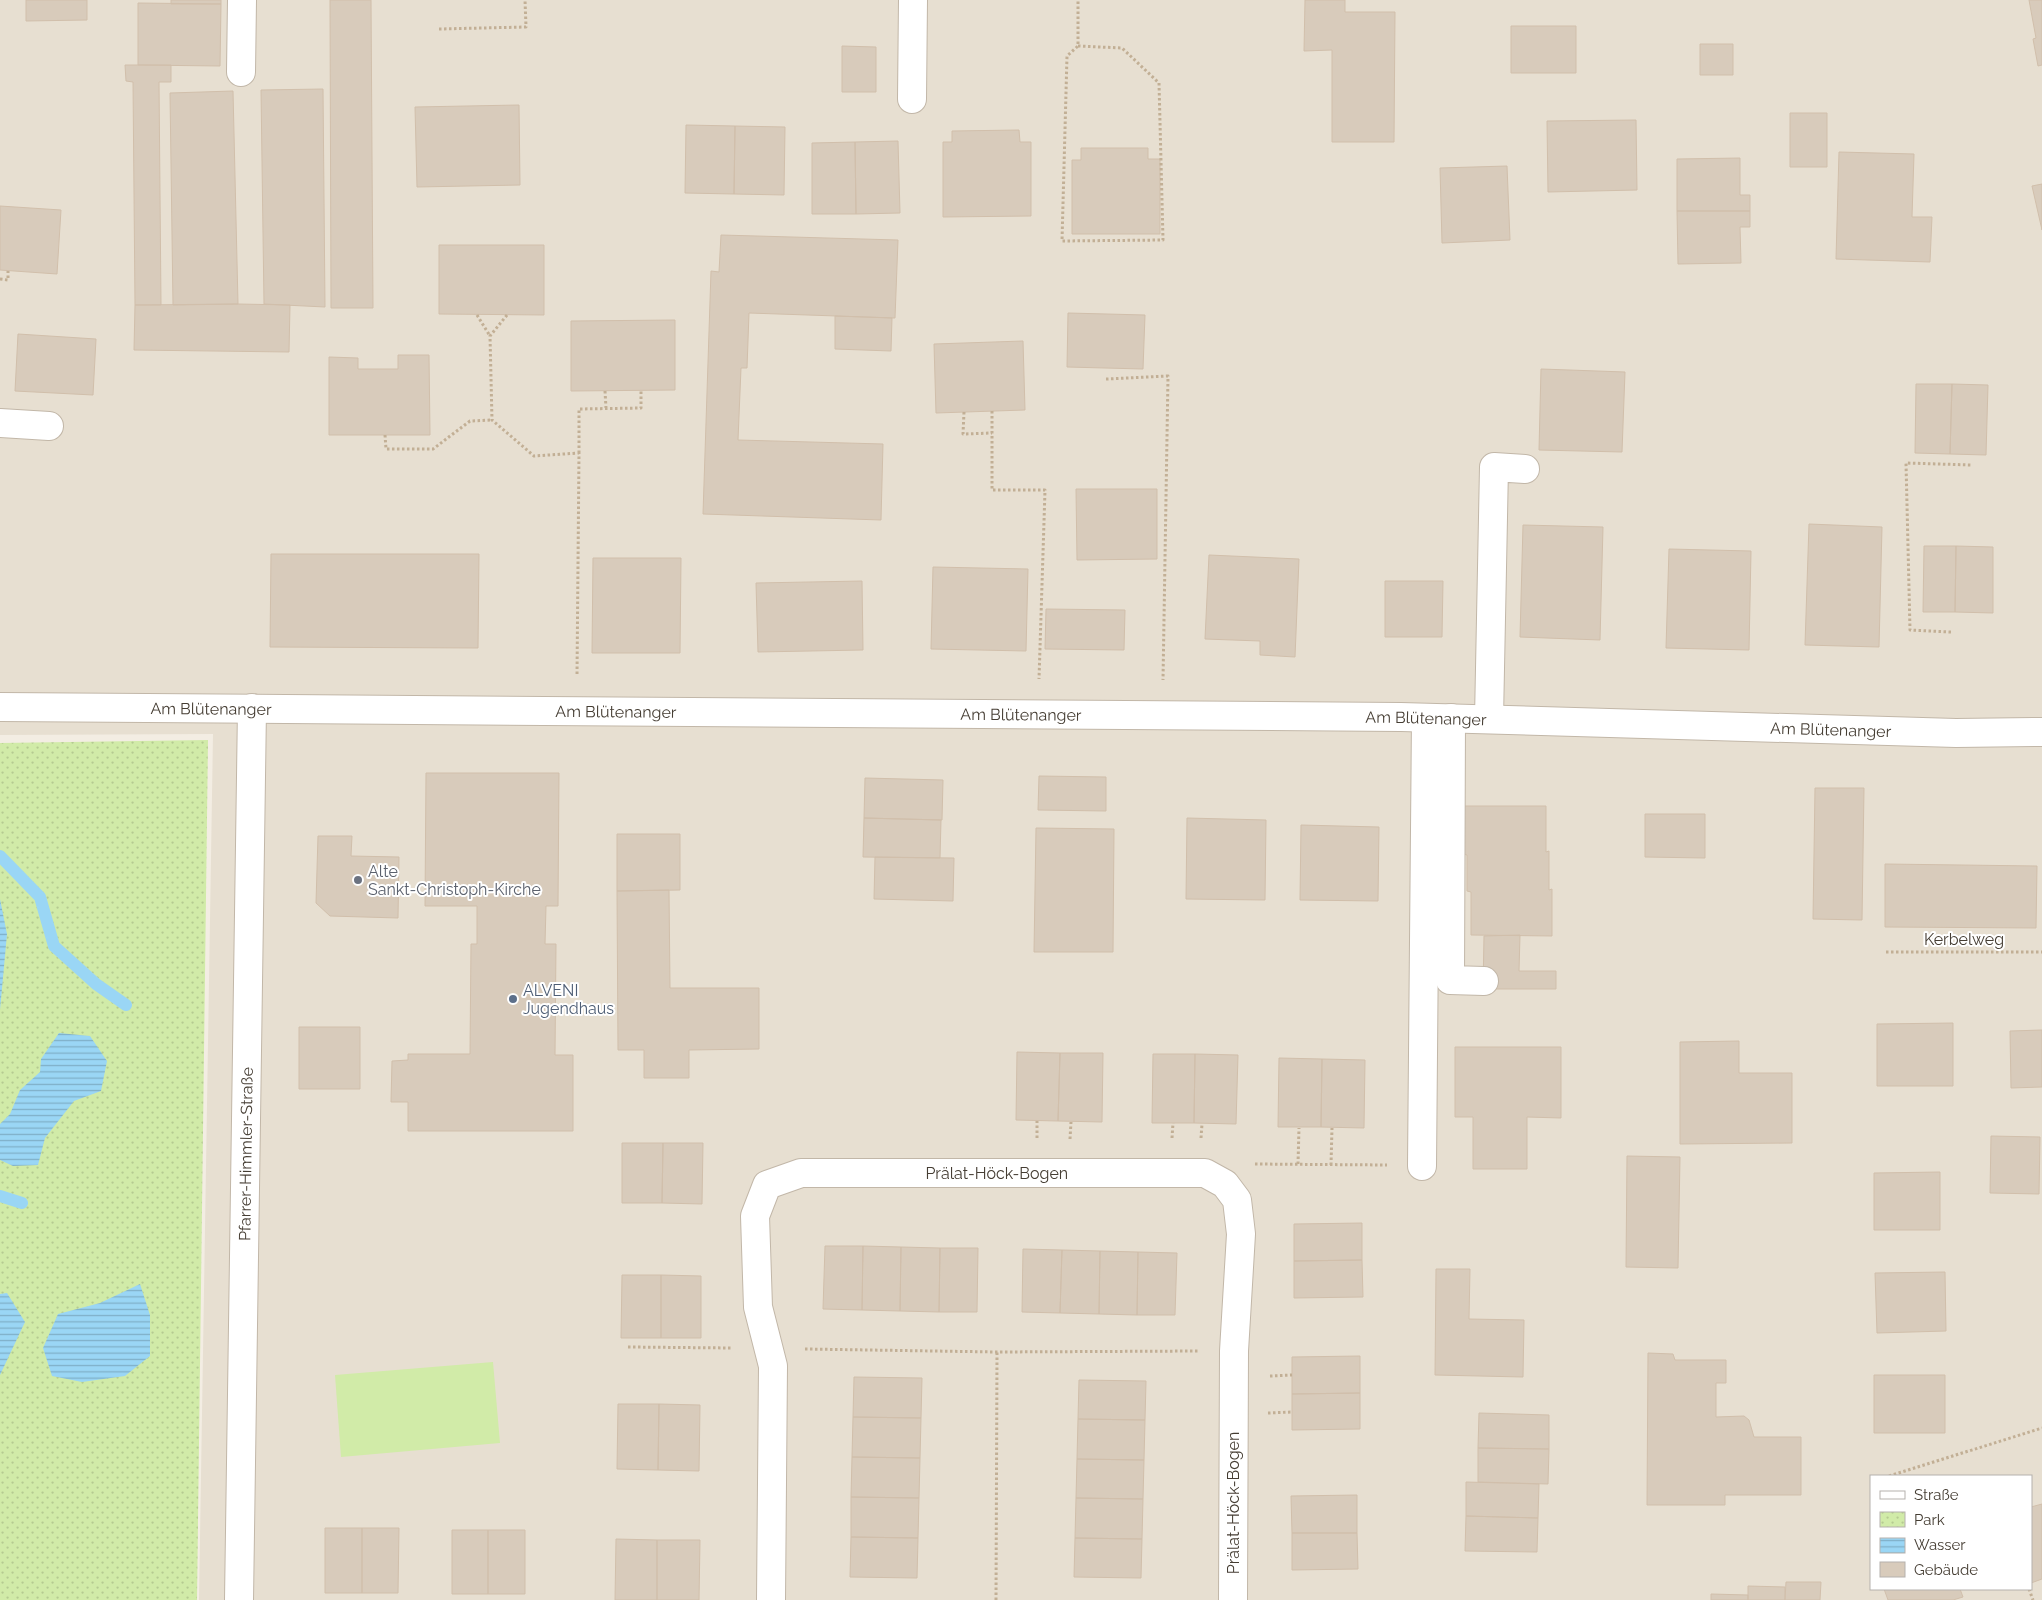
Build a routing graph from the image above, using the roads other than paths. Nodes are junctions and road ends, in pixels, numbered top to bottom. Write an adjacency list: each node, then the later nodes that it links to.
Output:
1 (242, 0): 3 (street)
2 (913, 0): 4 (street)
3 (241, 72)
4 (912, 99)
5 (0, 423): 6 (street)
6 (49, 426)
7 (1525, 469): 11 (street)
8 (0, 707): 9 (street, Am Blütenanger)
9 (252, 708): 10 (street, Am Blütenanger); 15 (street, Pfarrer-Himmler-Straße)
10 (1439, 718): 11 (street, Am Blütenanger); 13 (street); 14 (street)
11 (1489, 719): 12 (street, Am Blütenanger)
12 (2042, 732)
13 (1484, 981)
14 (1422, 1166)
15 (239, 1600)
16 (771, 1600): 17 (street, Prälat-Höck-Bogen)
17 (1233, 1600)

